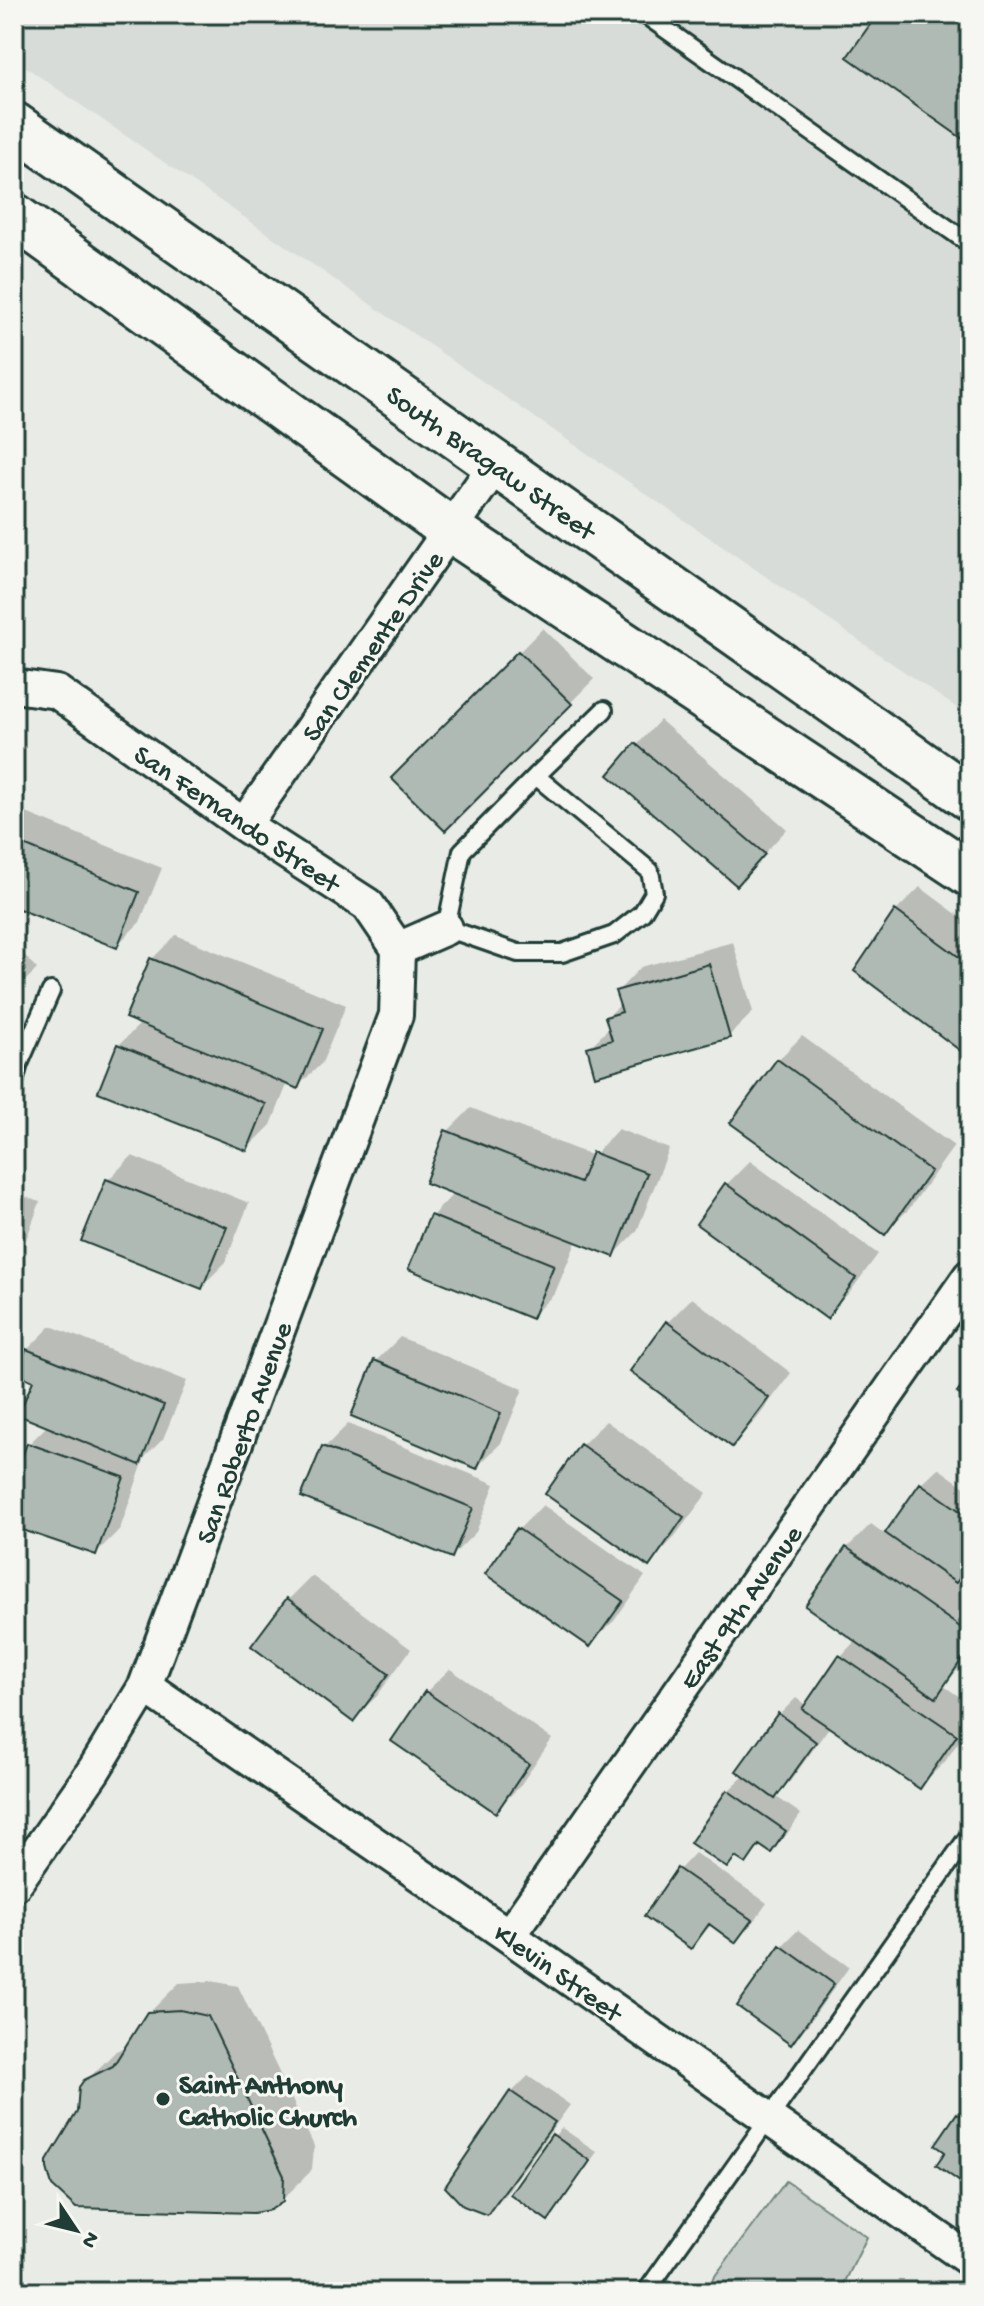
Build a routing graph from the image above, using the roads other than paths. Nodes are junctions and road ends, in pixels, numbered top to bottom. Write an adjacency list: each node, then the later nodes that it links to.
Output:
1 (644, 14): 4 (lane)
2 (14, 125): 5 (main road, South Bragaw Street)
3 (14, 216): 6 (main road)
4 (970, 244)
5 (496, 464): 6 (street, San Clemente Drive); 10 (main road, South Bragaw Street)
6 (451, 530): 11 (street, San Clemente Drive); 12 (main road)
7 (14, 686): 11 (street, San Fernando Street)
8 (604, 710): 9 (lane)
9 (536, 776): 13 (lane); 13 (lane)
10 (970, 798)
11 (244, 825): 14 (street, San Fernando Street)
12 (970, 874)
13 (446, 928): 14 (street)
14 (398, 949): 19 (street, San Roberto Avenue)
15 (51, 991): 16 (lane)
16 (17, 1063): 17 (lane)
17 (14, 1082)
18 (970, 1276): 22 (street, East 9th Avenue)
19 (145, 1686): 21 (street, San Roberto Avenue); 22 (street, Klevin Street)
20 (970, 1834): 23 (lane)
21 (14, 1885)
22 (509, 1936): 23 (street, Klevin Street)
23 (770, 2120): 24 (street, Klevin Street); 25 (lane)
24 (970, 2260)
25 (646, 2292)

